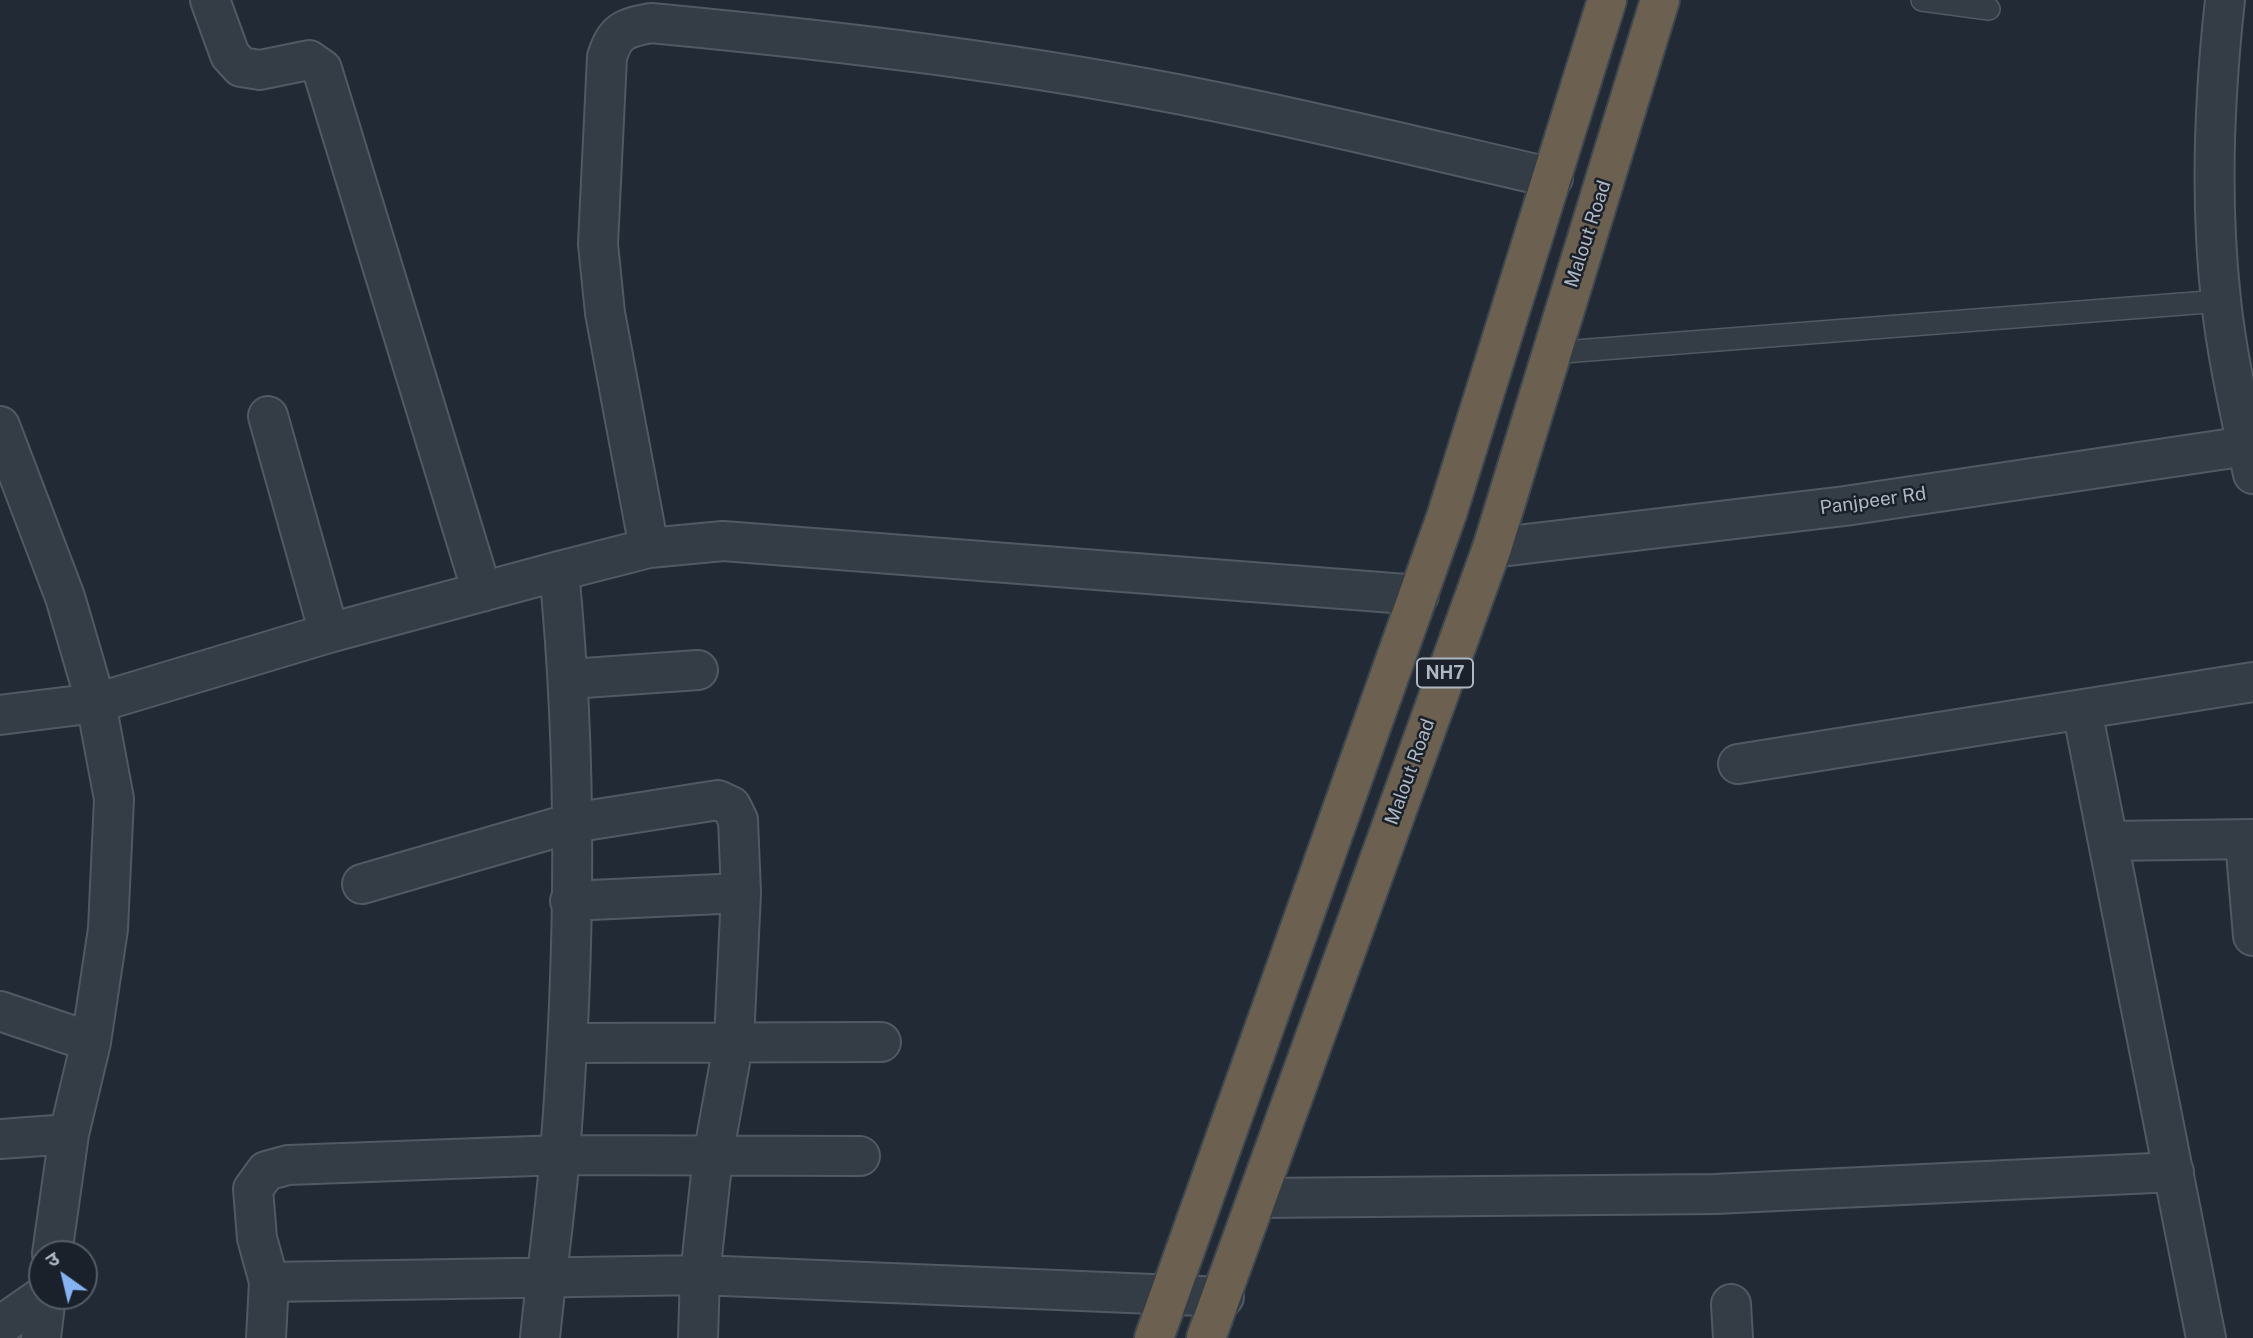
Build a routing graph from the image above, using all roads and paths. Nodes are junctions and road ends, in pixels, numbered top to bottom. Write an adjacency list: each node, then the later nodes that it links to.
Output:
1 (210, 0): 16 (street)
2 (1606, 0): 7 (highway, NH7)
3 (1660, 0): 9 (highway, Malout Road / NH7)
4 (1922, 0): 6 (lane)
5 (2225, 0): 8 (street)
6 (1989, 9)
7 (1553, 178): 13 (street); 17 (highway, NH7)
8 (2221, 301): 9 (lane); 12 (street)
9 (1550, 353): 14 (highway, Malout Road / NH7)
10 (268, 416): 18 (street)
11 (0, 426): 22 (street)
12 (2251, 455): 14 (street, Panjpeer Rd)
13 (649, 548): 15 (street); 17 (street)
14 (1492, 548): 44 (highway, Malout Road / NH7)
15 (559, 571): 16 (street); 20 (street)
16 (482, 592): 18 (street)
17 (1419, 595): 49 (highway, NH7)
18 (330, 633): 22 (street)
19 (698, 670): 20 (street)
20 (570, 679): 26 (street)
21 (2253, 682): 23 (street)
22 (96, 703): 24 (street); 35 (street)
23 (2082, 710): 25 (street); 28 (street)
24 (0, 715)
25 (1738, 764)
26 (572, 823): 29 (street); 30 (street); 31 (street)
27 (2249, 839): 28 (street); 32 (street)
28 (2108, 841): 43 (street)
29 (362, 884)
30 (741, 893): 31 (street); 34 (street)
31 (570, 901): 37 (street)
32 (2253, 936)
33 (0, 1011): 35 (street)
34 (734, 1041): 36 (street); 37 (street); 41 (street)
35 (91, 1042): 38 (street)
36 (881, 1042)
37 (567, 1043): 40 (street)
38 (69, 1134): 39 (street); 45 (street)
39 (0, 1139)
40 (560, 1156): 41 (street); 47 (street); 48 (street)
41 (713, 1156): 42 (street); 46 (street)
42 (860, 1156)
43 (2174, 1172): 44 (street); 60 (street)
44 (1258, 1198): 50 (highway, Malout Road / NH7)
45 (54, 1240)
46 (700, 1275): 47 (street); 49 (street); 57 (street)
47 (545, 1278): 48 (street); 56 (street)
48 (269, 1282): 55 (street)
49 (1172, 1294): 50 (street); 58 (highway, NH7)
50 (1224, 1297): 59 (highway, Malout Road / NH7)
51 (28, 1307): 53 (street)
52 (44, 1310): 54 (street)
53 (0, 1326)
54 (41, 1338)
55 (266, 1338)
56 (540, 1338)
57 (698, 1338)
58 (1154, 1338)
59 (1206, 1338)
60 (2206, 1338)

